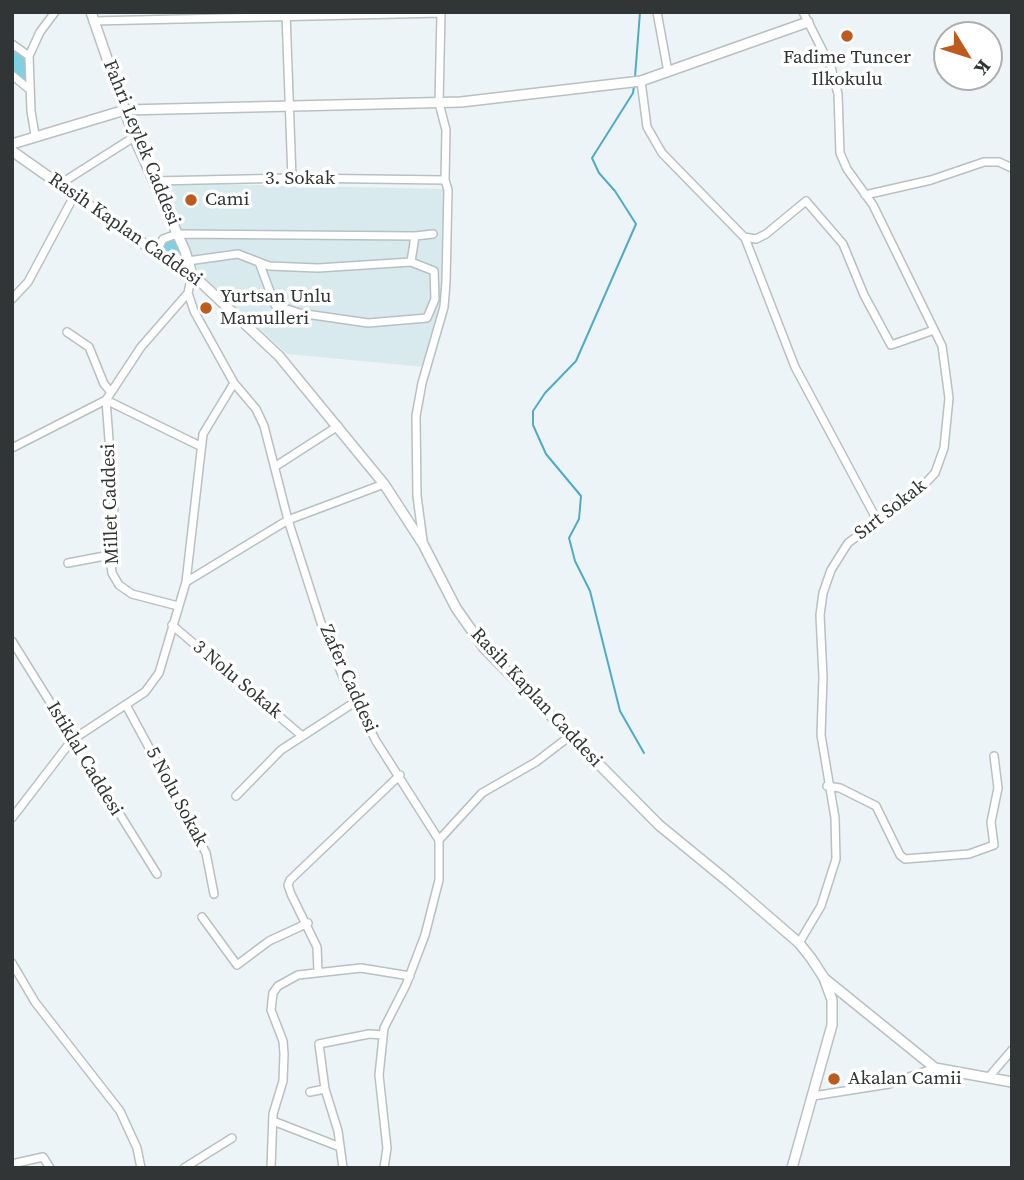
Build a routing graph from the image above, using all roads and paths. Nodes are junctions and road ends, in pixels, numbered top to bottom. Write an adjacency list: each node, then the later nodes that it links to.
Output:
1 (55, 12): 11 (street)
2 (657, 12): 12 (street)
3 (803, 12): 9 (street, Sırt Sokak)
4 (442, 13): 6 (street); 16 (street)
5 (286, 14): 6 (street); 7 (street); 17 (street)
6 (359, 14)
7 (166, 16): 8 (street)
8 (92, 17): 18 (street, Fahri Leylek Caddesi)
9 (808, 22): 12 (street); 28 (street, Sırt Sokak)
10 (12, 44): 11 (street)
11 (29, 56): 15 (street)
12 (668, 72): 14 (street)
13 (12, 75): 15 (street)
14 (640, 81): 16 (street); 33 (street)
15 (29, 89): 19 (street)
16 (439, 103): 17 (street); 25 (street)
17 (289, 106): 18 (street); 24 (street)
18 (125, 110): 19 (street); 20 (street, Fahri Leylek Caddesi)
19 (36, 135): 21 (street)
20 (135, 137): 26 (street, Fahri Leylek Caddesi); 27 (street)
21 (12, 144)
22 (12, 151): 27 (street, Rasih Kaplan Caddesi)
23 (1012, 168): 28 (street)
24 (292, 178): 25 (street, 3. Sokak); 26 (street, 3. Sokak)
25 (445, 180): 54 (street)
26 (154, 181): 30 (street, Fahri Leylek Caddesi)
27 (60, 184): 29 (street, Rasih Kaplan Caddesi)
28 (865, 195): 42 (street, Sırt Sokak)
29 (74, 196): 34 (street, Rasih Kaplan Caddesi); 41 (street)
30 (177, 233): 32 (street); 34 (street); 35 (street, Fahri Leylek Caddesi)
31 (433, 234): 32 (street)
32 (415, 236): 37 (street)
33 (744, 237): 42 (street); 53 (street)
34 (156, 252): 38 (street, Rasih Kaplan Caddesi)
35 (188, 259): 36 (street); 38 (street); 39 (street, Fahri Leylek Caddesi)
36 (259, 262): 37 (street); 37 (street)
37 (411, 262)
38 (173, 263): 39 (street, Rasih Kaplan Caddesi)
39 (192, 274): 40 (street); 47 (street, Rasih Kaplan Caddesi)
40 (188, 293): 44 (street, Zafer Caddesi); 45 (street)
41 (12, 299)
42 (934, 330): 53 (street, Sırt Sokak)
43 (67, 332): 45 (street)
44 (234, 383): 48 (street); 50 (street, Zafer Caddesi)
45 (111, 392): 46 (street)
46 (106, 400): 48 (street); 49 (street); 55 (street, Millet Caddesi)
47 (338, 426): 50 (street); 51 (street, Rasih Kaplan Caddesi)
48 (200, 446): 57 (street)
49 (12, 448)
50 (276, 466): 52 (street, Zafer Caddesi)
51 (384, 484): 52 (street); 54 (street, Rasih Kaplan Caddesi)
52 (288, 520): 57 (street); 61 (street, Zafer Caddesi)
53 (877, 520): 68 (street, Sırt Sokak)
54 (423, 544): 64 (street, Rasih Kaplan Caddesi)
55 (110, 555): 56 (street); 58 (street, Millet Caddesi)
56 (68, 564)
57 (186, 582): 58 (street)
58 (178, 606): 59 (street)
59 (172, 625): 62 (street); 63 (street, 3 Nolu Sokak)
60 (12, 641): 65 (street, Istiklal Caddesi)
61 (355, 702): 63 (street); 67 (street, Zafer Caddesi)
62 (126, 705): 65 (street); 73 (street, 5 Nolu Sokak)
63 (301, 736): 69 (street)
64 (570, 736): 71 (street); 76 (street, Rasih Kaplan Caddesi)
65 (72, 740): 70 (street); 72 (street, Istiklal Caddesi)
66 (994, 756): 68 (street)
67 (400, 775): 71 (street, Zafer Caddesi); 75 (street)
68 (827, 786): 76 (street, Sırt Sokak)
69 (236, 796)
70 (12, 818)
71 (439, 840): 79 (street)
72 (157, 874)
73 (214, 894)
74 (202, 917): 75 (street)
75 (308, 923): 78 (street)
76 (799, 943): 80 (street, Rasih Kaplan Caddesi)
77 (12, 963): 94 (street)
78 (318, 972): 79 (street); 89 (street)
79 (410, 975): 81 (street)
80 (824, 978): 83 (street); 88 (street, Rasih Kaplan Caddesi)
81 (383, 1035): 86 (street); 98 (street)
82 (1012, 1050): 84 (street)
83 (935, 1069): 84 (street); 88 (street)
84 (988, 1078): 85 (street)
85 (1012, 1082)
86 (325, 1089): 87 (street); 91 (street)
87 (310, 1092)
88 (813, 1096): 99 (street, Rasih Kaplan Caddesi)
89 (273, 1121): 91 (street); 96 (street)
90 (232, 1138): 95 (street)
91 (340, 1147): 97 (street)
92 (12, 1164): 93 (street)
93 (50, 1168)
94 (141, 1168)
95 (184, 1168)
96 (271, 1168)
97 (343, 1168)
98 (384, 1168)
99 (792, 1168)

